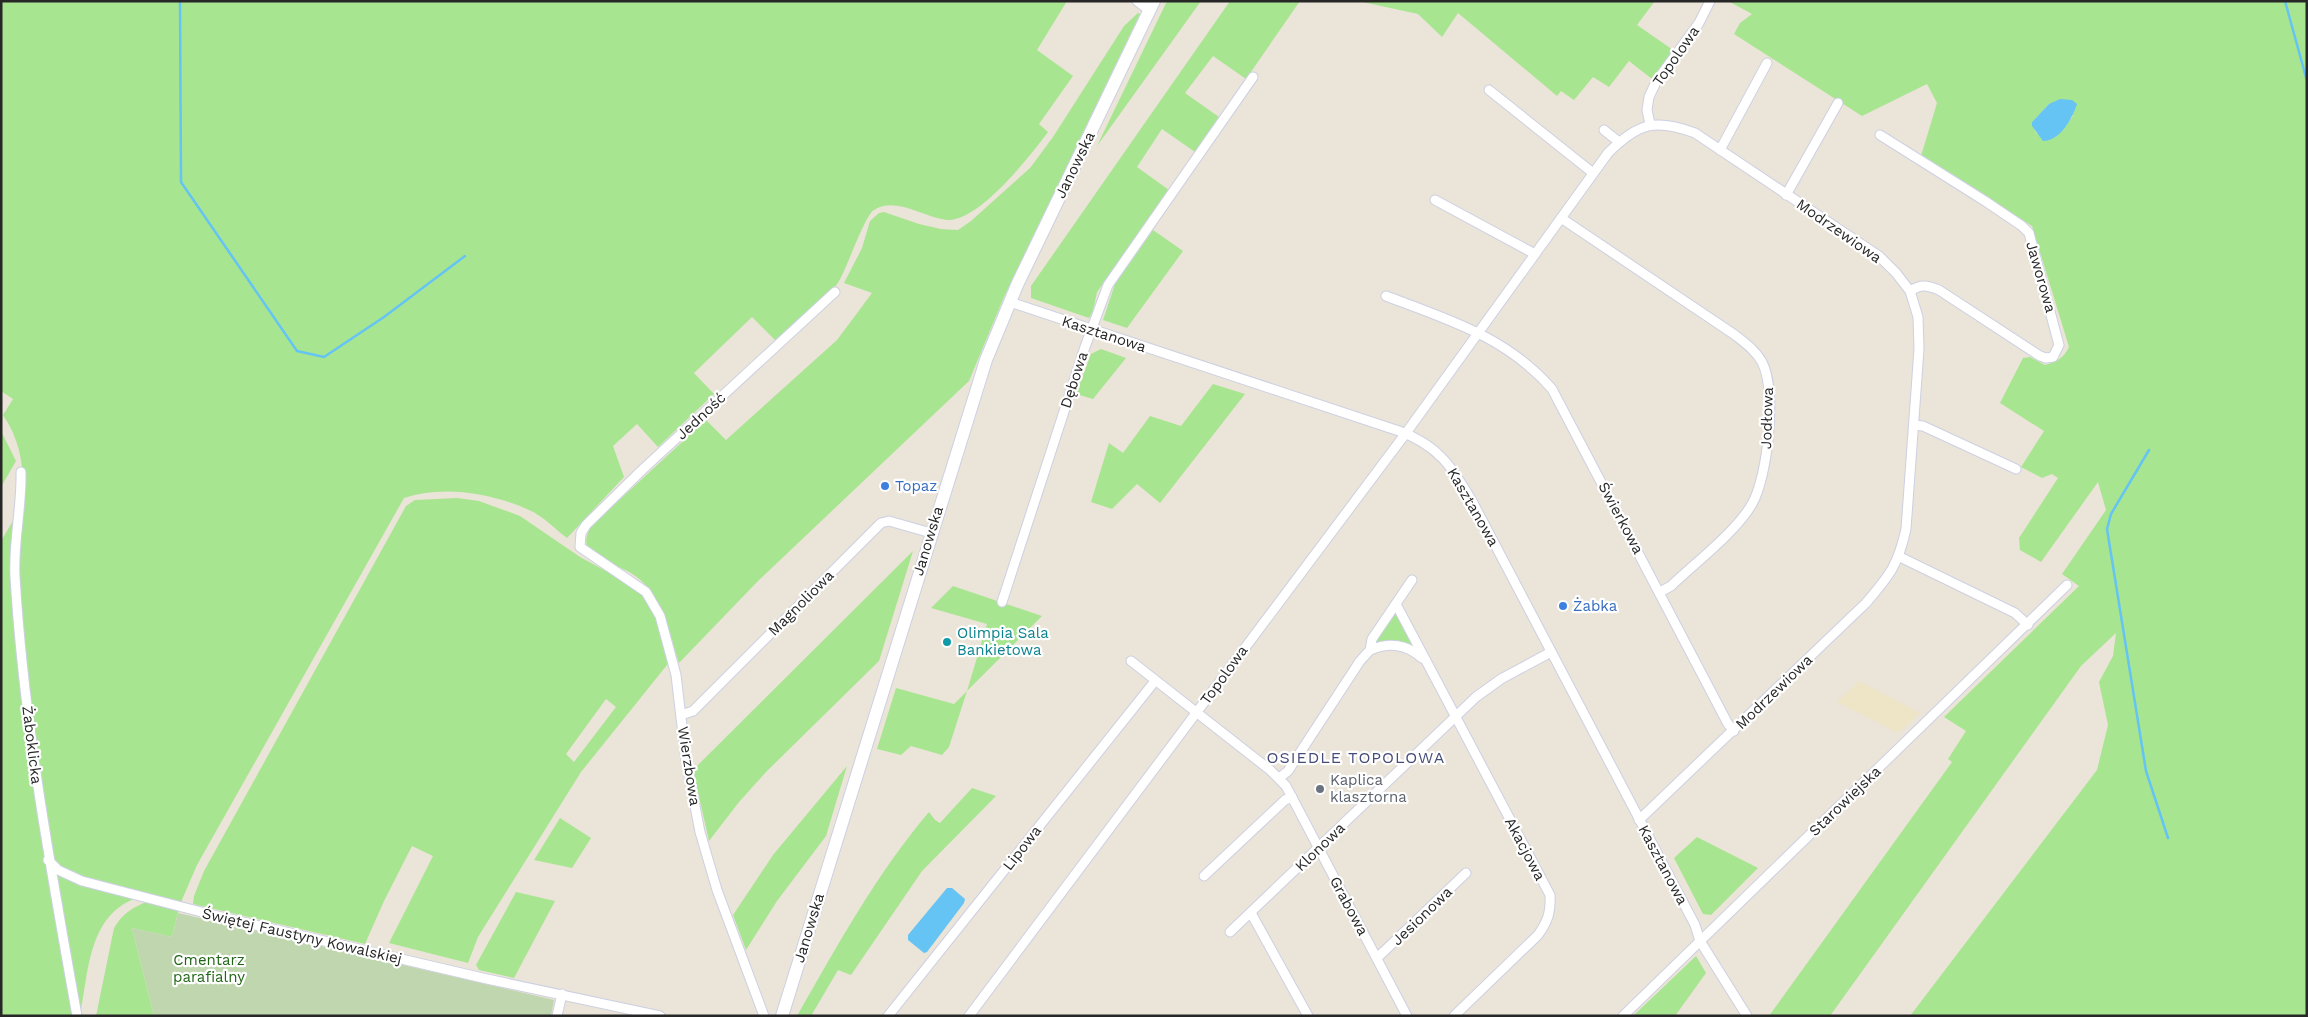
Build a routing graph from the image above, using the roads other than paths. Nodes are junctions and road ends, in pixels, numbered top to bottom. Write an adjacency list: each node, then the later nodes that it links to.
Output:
1 (1137, 1): 3 (street)
2 (1710, 1): 8 (street, Topolowa)
3 (1152, 6): 21 (main road, Janowska)
4 (1767, 63): 12 (street)
5 (1253, 77): 22 (street, Dębowa)
6 (1489, 90): 13 (street)
7 (1838, 102): 14 (street, Modrzewiowa)
8 (1650, 124): 11 (street, Topolowa); 12 (street, Modrzewiowa)
9 (1604, 130): 11 (street)
10 (1880, 135): 18 (street, Jaworowa)
11 (1619, 142): 13 (street, Topolowa)
12 (1720, 150): 14 (street, Modrzewiowa)
13 (1593, 173): 16 (street, Topolowa)
14 (1786, 195): 18 (street, Modrzewiowa)
15 (1435, 200): 17 (street)
16 (1561, 218): 17 (street, Topolowa); 33 (street, Jodłowa)
17 (1535, 254): 23 (street, Topolowa)
18 (1910, 291): 24 (street, Modrzewiowa)
19 (835, 292): 29 (street, Jedność)
20 (1386, 296): 23 (street)
21 (1010, 302): 22 (street, Kasztanowa); 28 (main road, Janowska)
22 (1092, 330): 25 (street, Kasztanowa); 34 (street, Dębowa)
23 (1478, 332): 25 (street, Topolowa); 33 (street, Świerkowa)
24 (1914, 425): 26 (street); 30 (street, Modrzewiowa)
25 (1406, 433): 38 (street, Kasztanowa); 42 (street, Topolowa)
26 (2016, 469)
27 (21, 472): 50 (street, Żaboklicka)
28 (931, 533): 43 (street, Magnoliowa); 62 (main road, Janowska)
29 (580, 547): 43 (street, Wierzbowa)
30 (1900, 556): 36 (street); 45 (street, Modrzewiowa)
31 (1412, 580): 35 (street)
32 (2067, 586): 36 (street, Starowiejska)
33 (1660, 592): 45 (street, Świerkowa)
34 (1002, 602)
35 (1396, 604): 37 (street); 40 (street, Akacjowa)
36 (2028, 625): 55 (street, Starowiejska)
37 (1370, 650): 40 (street, Akacjowa); 46 (street)
38 (1551, 652): 44 (street, Klonowa); 48 (street, Kasztanowa)
39 (1131, 661): 41 (street, Grabowa)
40 (1426, 661): 44 (street, Akacjowa)
41 (1155, 681): 42 (street, Grabowa); 63 (street, Lipowa)
42 (1196, 713): 46 (street, Grabowa); 64 (street, Topolowa)
43 (681, 715): 61 (street, Wierzbowa)
44 (1456, 717): 49 (street, Klonowa); 67 (street, Akacjowa)
45 (1734, 731): 48 (street, Modrzewiowa)
46 (1279, 778): 47 (street, Grabowa)
47 (1292, 797): 49 (street, Grabowa); 52 (street)
48 (1639, 820): 55 (street, Kasztanowa)
49 (1319, 848): 53 (street, Klonowa); 56 (street, Grabowa)
50 (48, 860): 57 (street, Świętej Faustyny Kowalskiej); 58 (street, Żaboklicka)
51 (1466, 873): 56 (street, Jesionowa)
52 (1204, 876)
53 (1251, 913): 54 (street, Klonowa); 65 (street)
54 (1230, 932)
55 (1700, 941): 68 (street, Starowiejska); 69 (street, Kasztanowa)
56 (1377, 958): 66 (street, Grabowa)
57 (562, 994): 59 (street); 60 (street, Świętej Faustyny Kowalskiej)
58 (77, 1016)
59 (558, 1016)
60 (660, 1016)
61 (764, 1016)
62 (782, 1016)
63 (888, 1016)
64 (969, 1016)
65 (1308, 1016)
66 (1407, 1016)
67 (1454, 1016)
68 (1623, 1016)
69 (1747, 1016)

